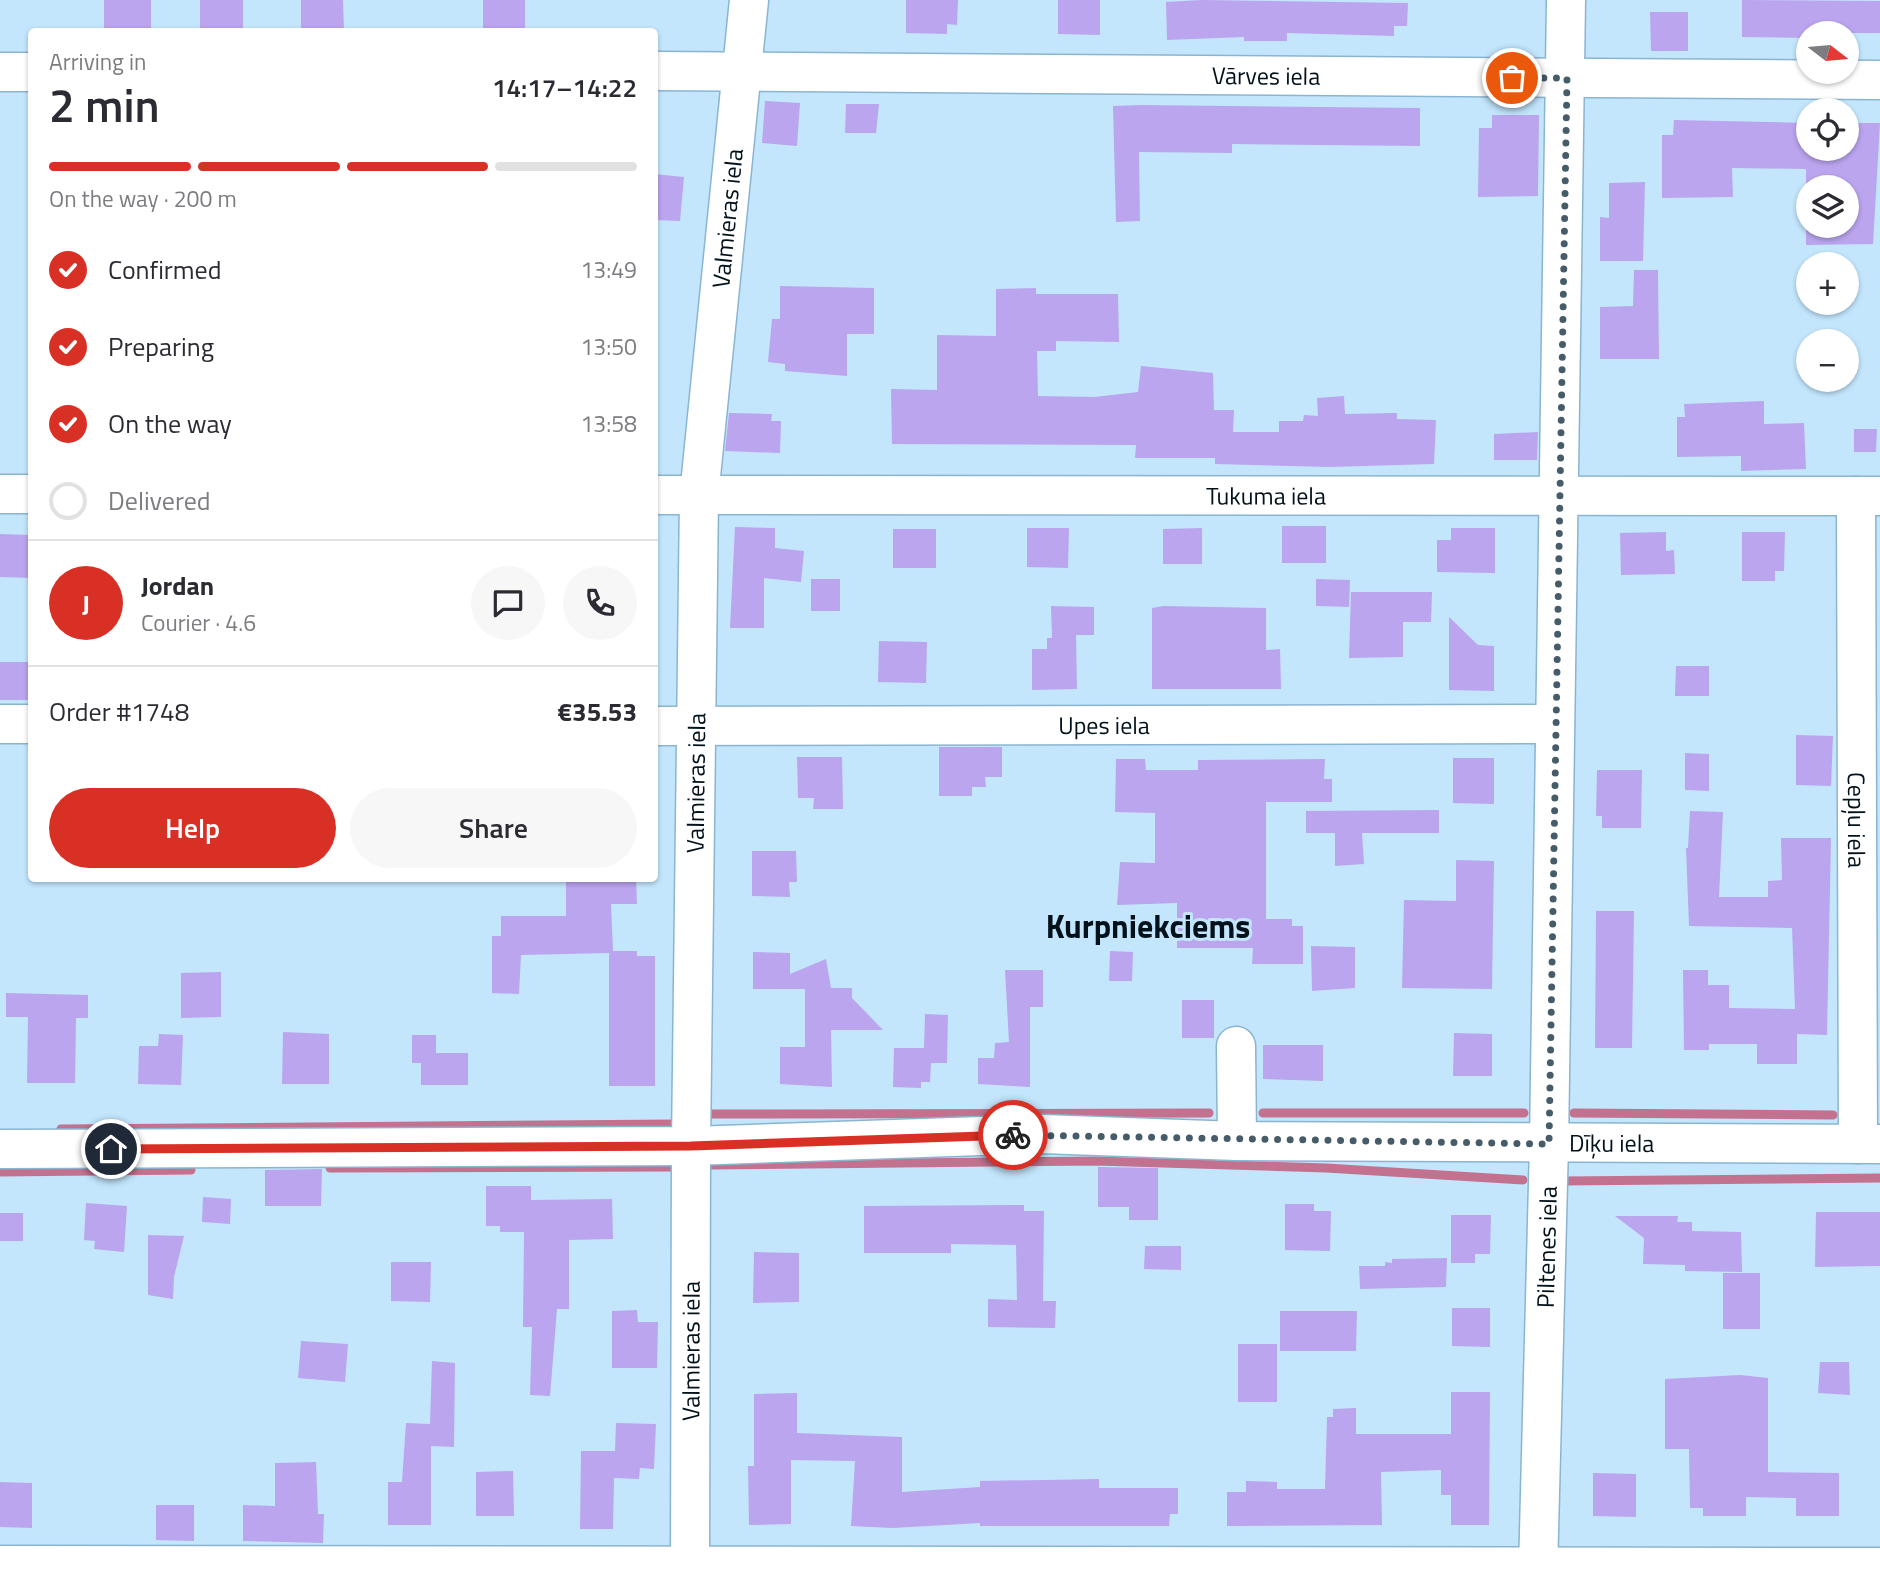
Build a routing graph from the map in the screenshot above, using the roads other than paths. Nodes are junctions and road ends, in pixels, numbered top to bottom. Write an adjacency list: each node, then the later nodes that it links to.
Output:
1 (749, 0): 4 (street, Valmieras iela)
2 (1566, 0): 7 (street, Piltenes iela)
3 (658, 71): 4 (street, Vārves iela)
4 (741, 71): 7 (street, Vārves iela); 12 (street, Valmieras iela)
5 (0, 72): 6 (street)
6 (28, 72)
7 (1567, 78): 8 (street, Vārves iela); 14 (street, Piltenes iela)
8 (1880, 80)
9 (0, 494): 10 (street)
10 (28, 494)
11 (658, 495): 12 (street, Tukuma iela)
12 (699, 496): 14 (street, Tukuma iela); 19 (street, Valmieras iela)
13 (1868, 496): 14 (street, Tukuma iela); 23 (street, Cepļu iela)
14 (1559, 497): 17 (street, Piltenes iela)
15 (0, 724): 16 (street)
16 (28, 724)
17 (1555, 724): 19 (street, Upes iela); 22 (street, Piltenes iela)
18 (658, 726): 19 (street, Upes iela)
19 (696, 726): 24 (street, Valmieras iela)
20 (1236, 1046): 21 (street)
21 (1237, 1140): 22 (street, Dīķu iela); 24 (street, Dīķu iela)
22 (1549, 1144): 23 (street, Dīķu iela); 28 (street, Piltenes iela)
23 (1869, 1144)
24 (691, 1146): 25 (street, Dīķu iela); 29 (street, Valmieras iela)
25 (0, 1149)
26 (0, 1564): 29 (street)
27 (1880, 1567): 28 (street)
28 (1538, 1568): 29 (street)
29 (690, 1569)

